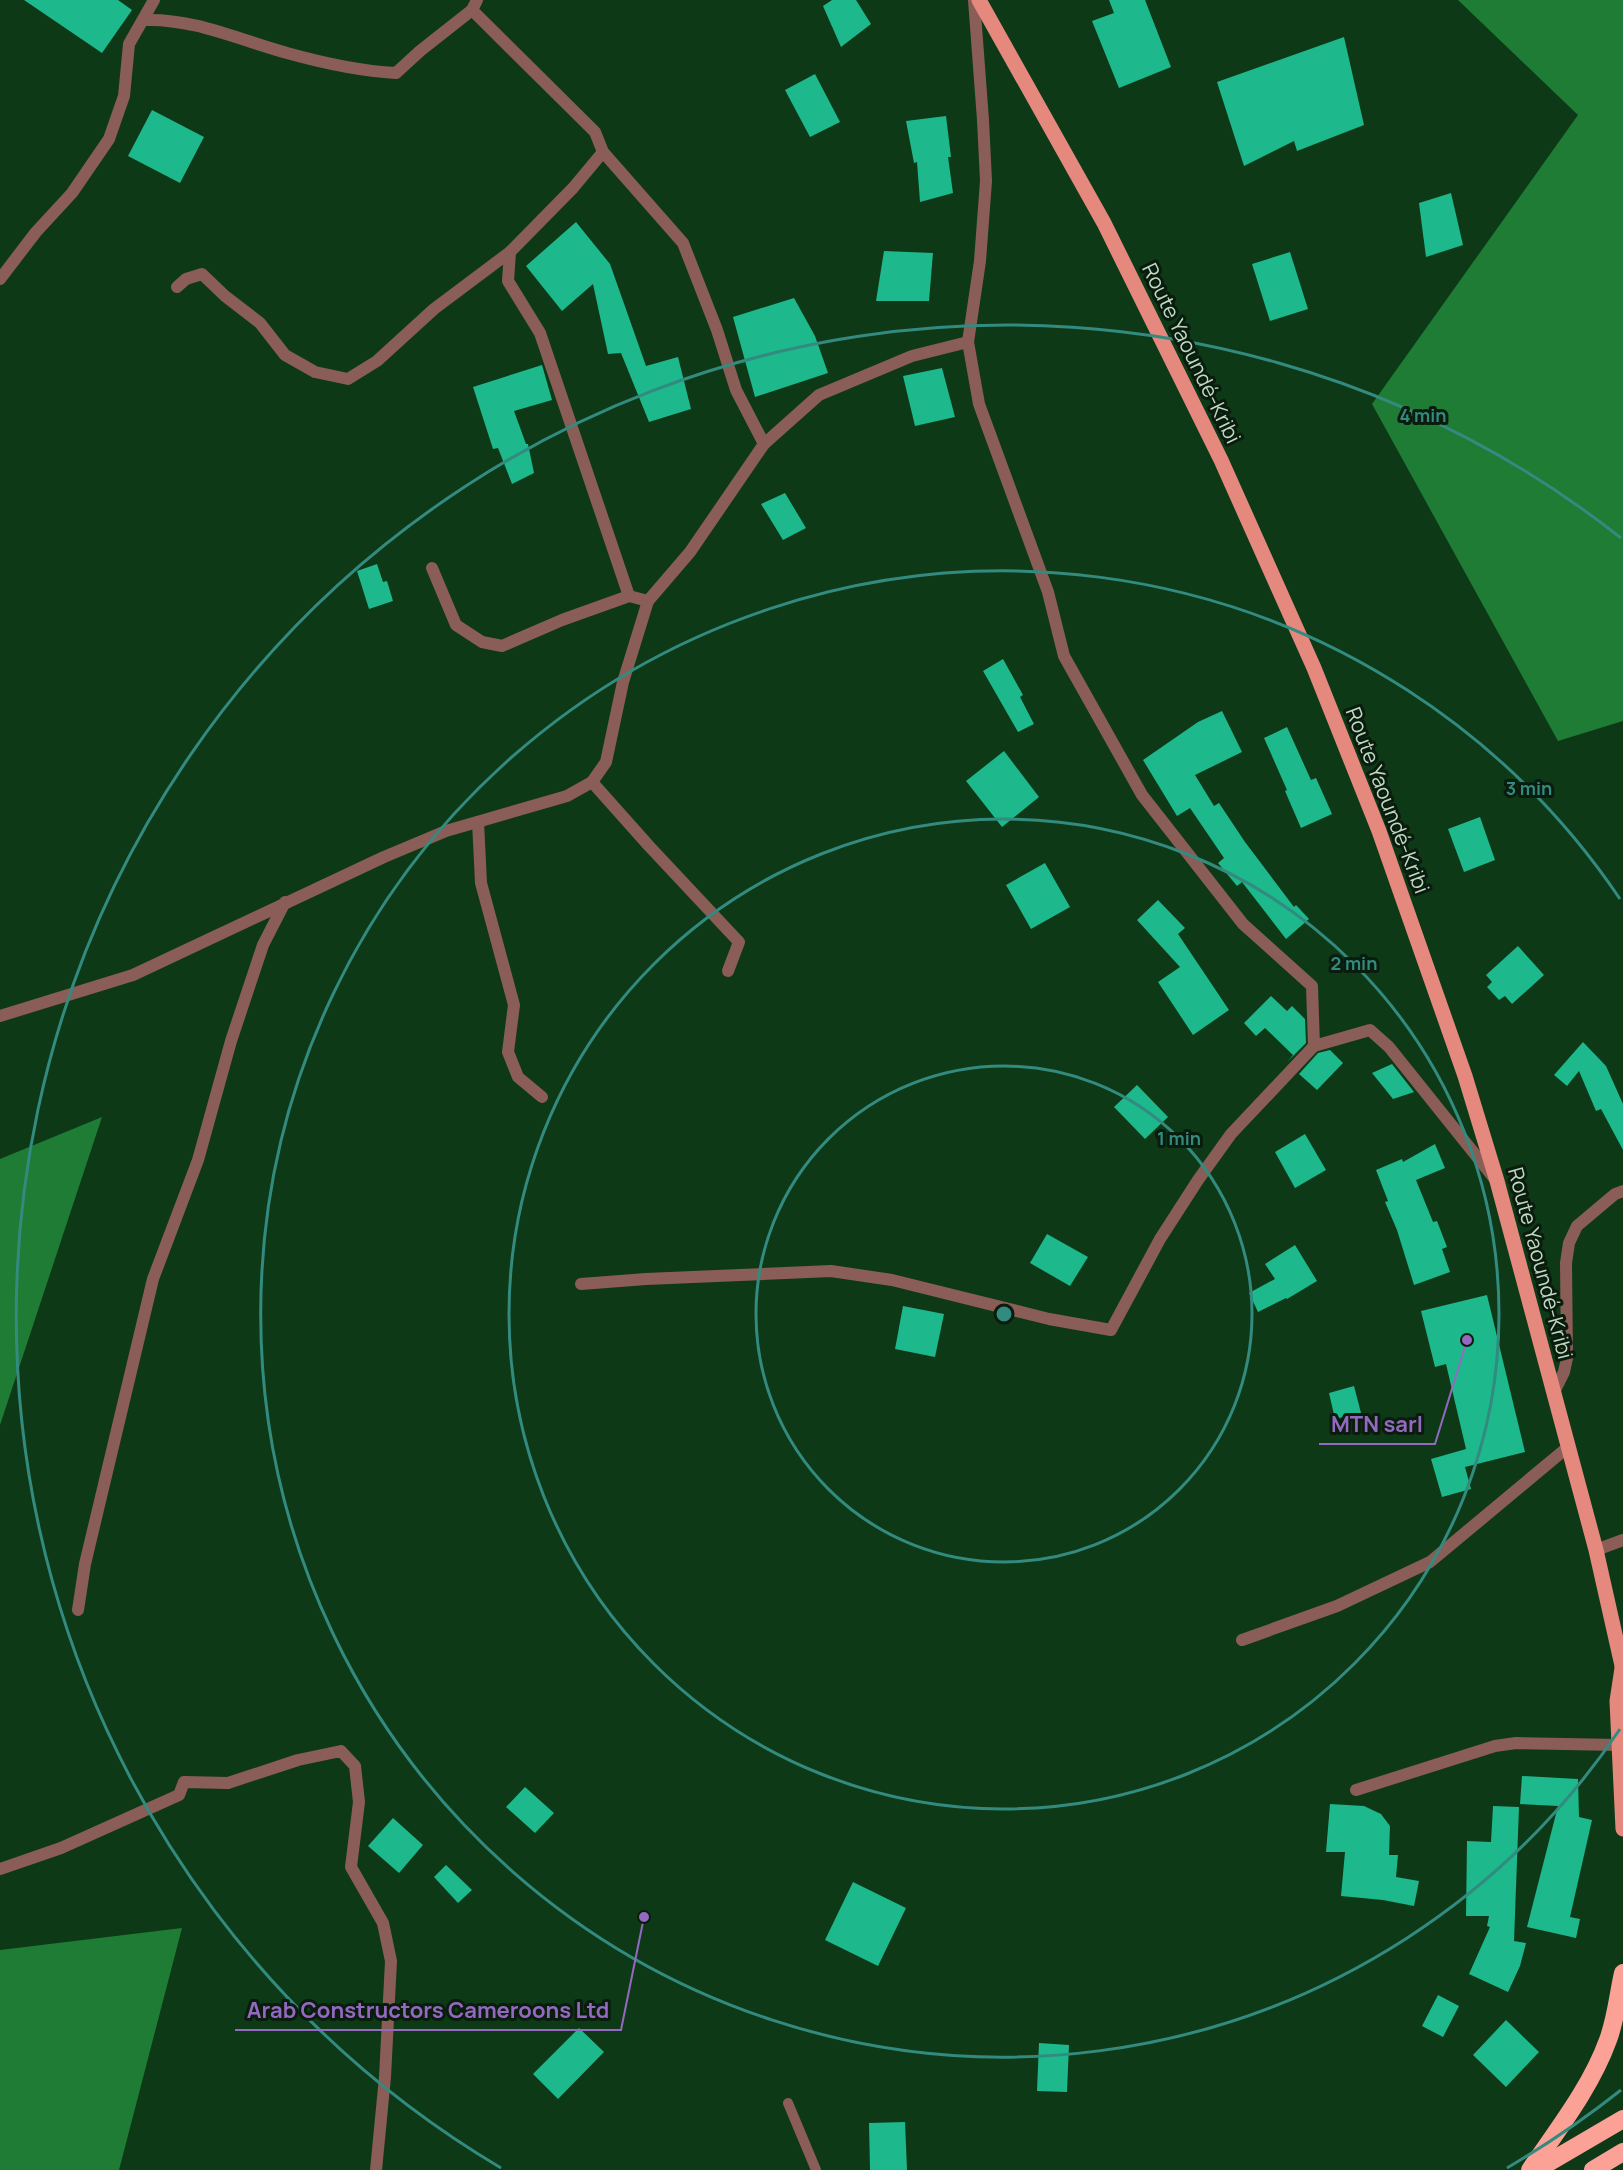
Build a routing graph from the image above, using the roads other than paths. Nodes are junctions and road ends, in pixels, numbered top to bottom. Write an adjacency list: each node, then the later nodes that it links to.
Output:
1 (154, 0): 5 (street)
2 (974, 0): 10 (street)
3 (979, 0): 22 (main road, Route Yaoundé-Kribi)
4 (475, 5): 5 (street); 6 (street)
5 (143, 20): 8 (street)
6 (603, 152): 7 (street); 11 (street)
7 (510, 252): 9 (street); 13 (street)
8 (0, 279)
9 (177, 286)
10 (968, 342): 11 (street); 20 (street)
11 (764, 444): 14 (street)
12 (432, 568): 13 (street)
13 (628, 596): 14 (street)
14 (648, 601): 15 (street)
15 (592, 782): 16 (street); 18 (street)
16 (478, 822): 17 (street); 21 (street)
17 (285, 902): 19 (street); 29 (street)
18 (728, 971)
19 (1, 1013)
20 (1314, 1046): 22 (street); 24 (street)
21 (542, 1096)
22 (1497, 1181): 25 (main road, Route Yaoundé-Kribi)
23 (1623, 1191): 25 (street)
24 (581, 1284)
25 (1554, 1392): 26 (main road, Route Yaoundé-Kribi)
26 (1568, 1446): 28 (main road, Route Yaoundé-Kribi); 30 (street)
27 (1623, 1540): 28 (street)
28 (1596, 1550): 31 (main road, Route Yaoundé-Kribi)
29 (78, 1610)
30 (1242, 1640)
31 (1622, 1669): 32 (main road)
32 (1618, 1746): 33 (street); 34 (main road)
33 (1356, 1790)
34 (1623, 1829)
35 (0, 1869): 40 (street)
36 (1623, 1973): 42 (highway)
37 (788, 2103): 41 (lane)
38 (1623, 2120): 43 (highway)
39 (1623, 2152): 44 (highway)
40 (376, 2170)
41 (816, 2170)
42 (1530, 2170)
43 (1536, 2170)
44 (1593, 2170)

